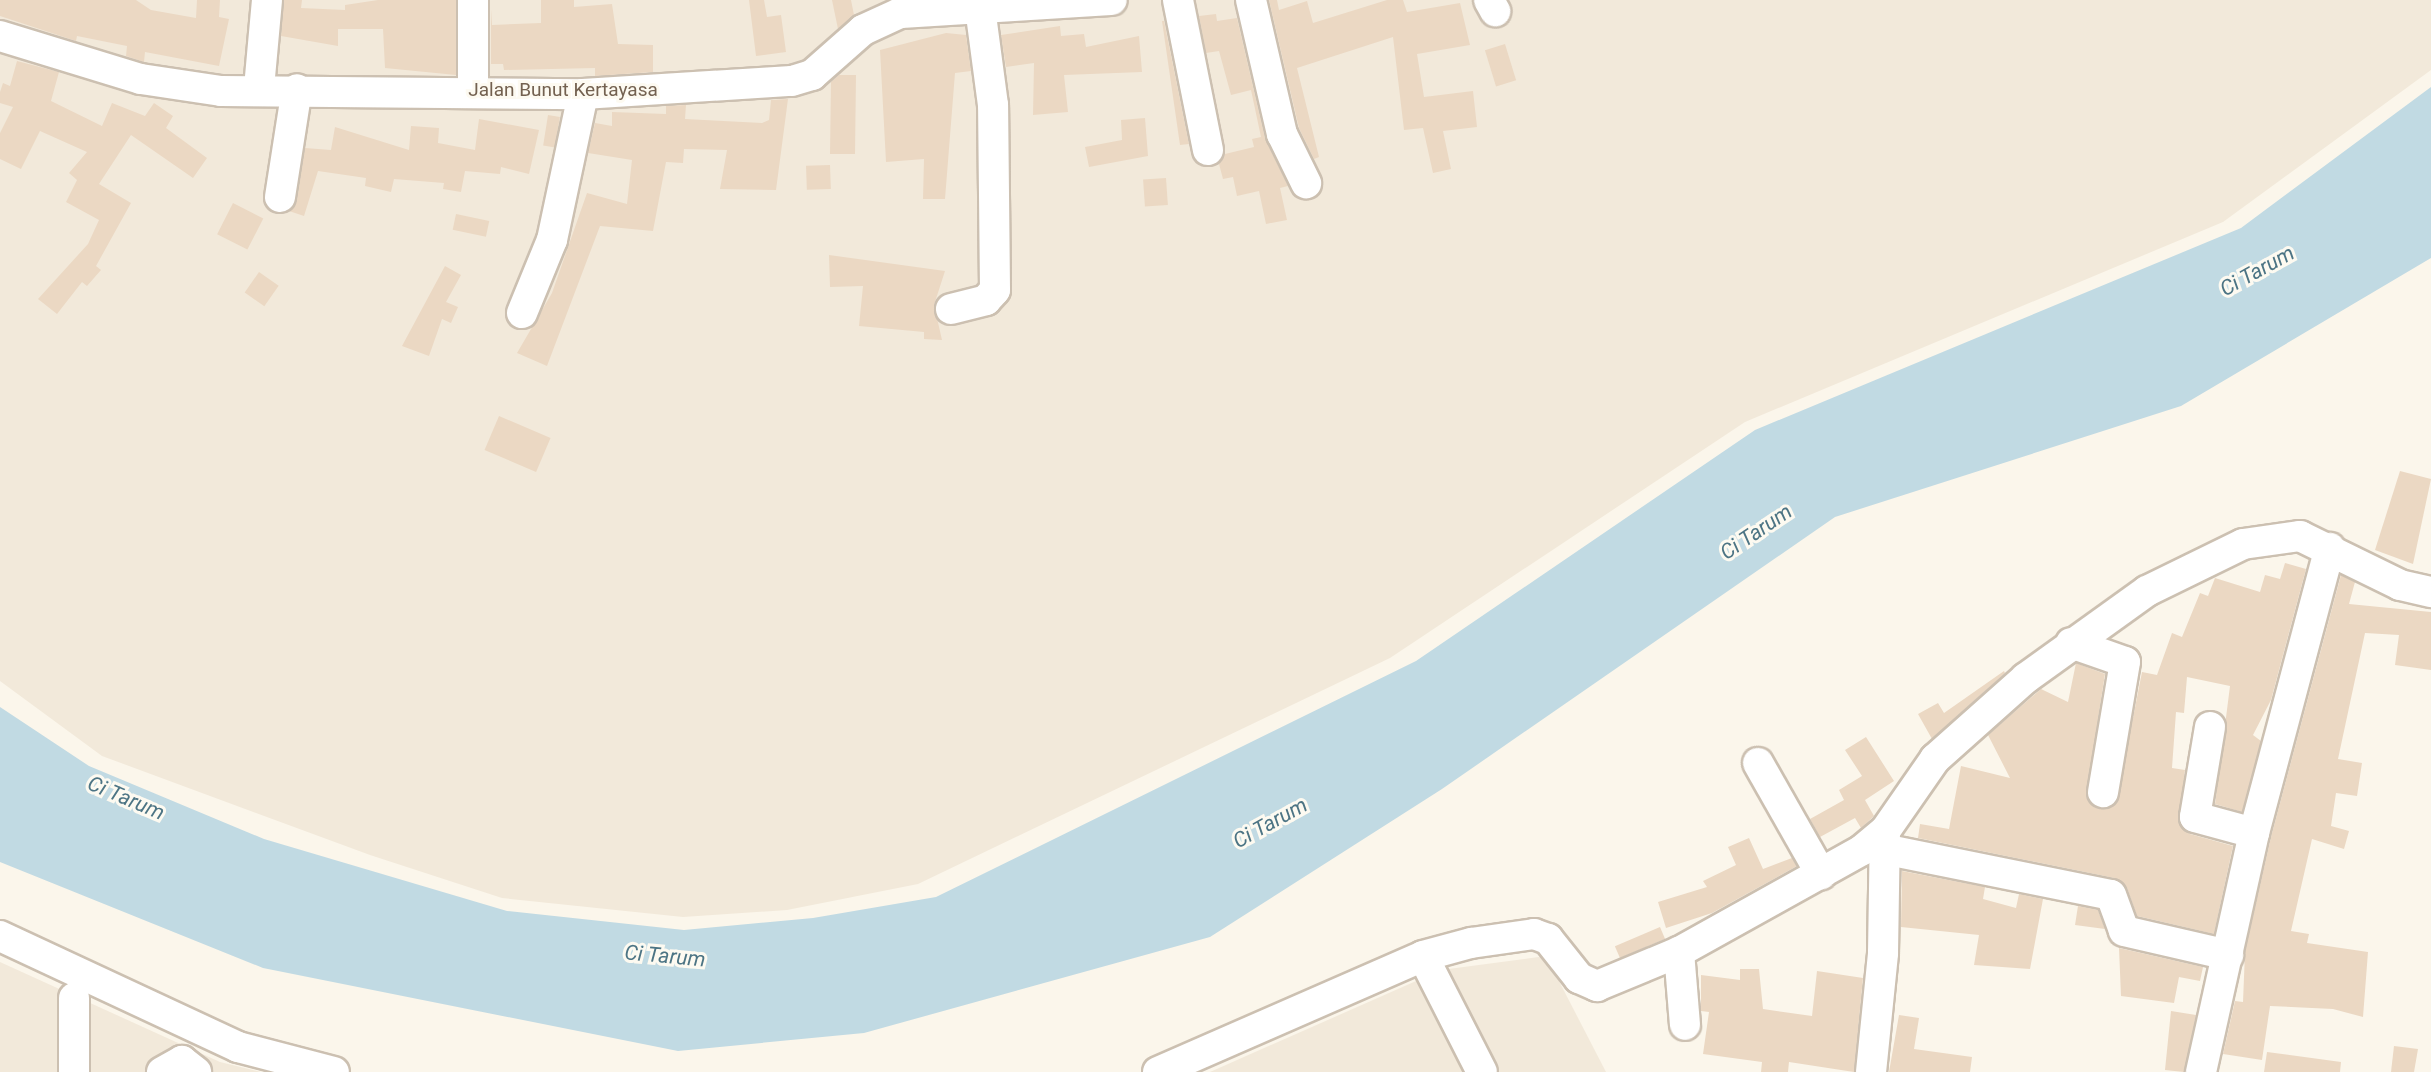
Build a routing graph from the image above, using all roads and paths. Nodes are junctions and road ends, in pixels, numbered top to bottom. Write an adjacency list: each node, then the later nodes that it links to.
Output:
1 (267, 0): 8 (street)
2 (472, 0): 10 (street)
3 (1112, 0): 6 (street, Jalan Bunut Kertayasa)
4 (1178, 0): 12 (street)
5 (1251, 0): 13 (street)
6 (980, 8): 11 (street, Jalan Bunut Kertayasa); 15 (street)
7 (0, 36): 8 (street, Jalan Bunut Kertayasa)
8 (259, 88): 9 (street, Jalan Bunut Kertayasa)
9 (297, 89): 10 (street, Jalan Bunut Kertayasa); 14 (street)
10 (472, 91): 11 (street, Jalan Bunut Kertayasa)
11 (583, 94): 16 (street)
12 (1208, 150)
13 (1306, 183)
14 (280, 197)
15 (951, 309)
16 (522, 313)
17 (2330, 548): 18 (street); 19 (street); 23 (street)
18 (2431, 592)
19 (2071, 643): 22 (street); 24 (street)
20 (2210, 727): 23 (street)
21 (1758, 763): 25 (street)
22 (2104, 792)
23 (2253, 833): 28 (street)
24 (1886, 840): 25 (street); 28 (street); 38 (street)
25 (1821, 874): 27 (street)
26 (0, 936): 36 (street)
27 (1679, 952): 31 (street); 37 (street)
28 (2228, 955): 39 (street)
29 (1430, 970): 32 (street)
30 (74, 998): 33 (street)
31 (1685, 1025)
32 (1479, 1071)
33 (74, 1072)
34 (162, 1072): 35 (street)
35 (196, 1072)
36 (334, 1072)
37 (1158, 1072)
38 (1871, 1072)
39 (2201, 1072)

